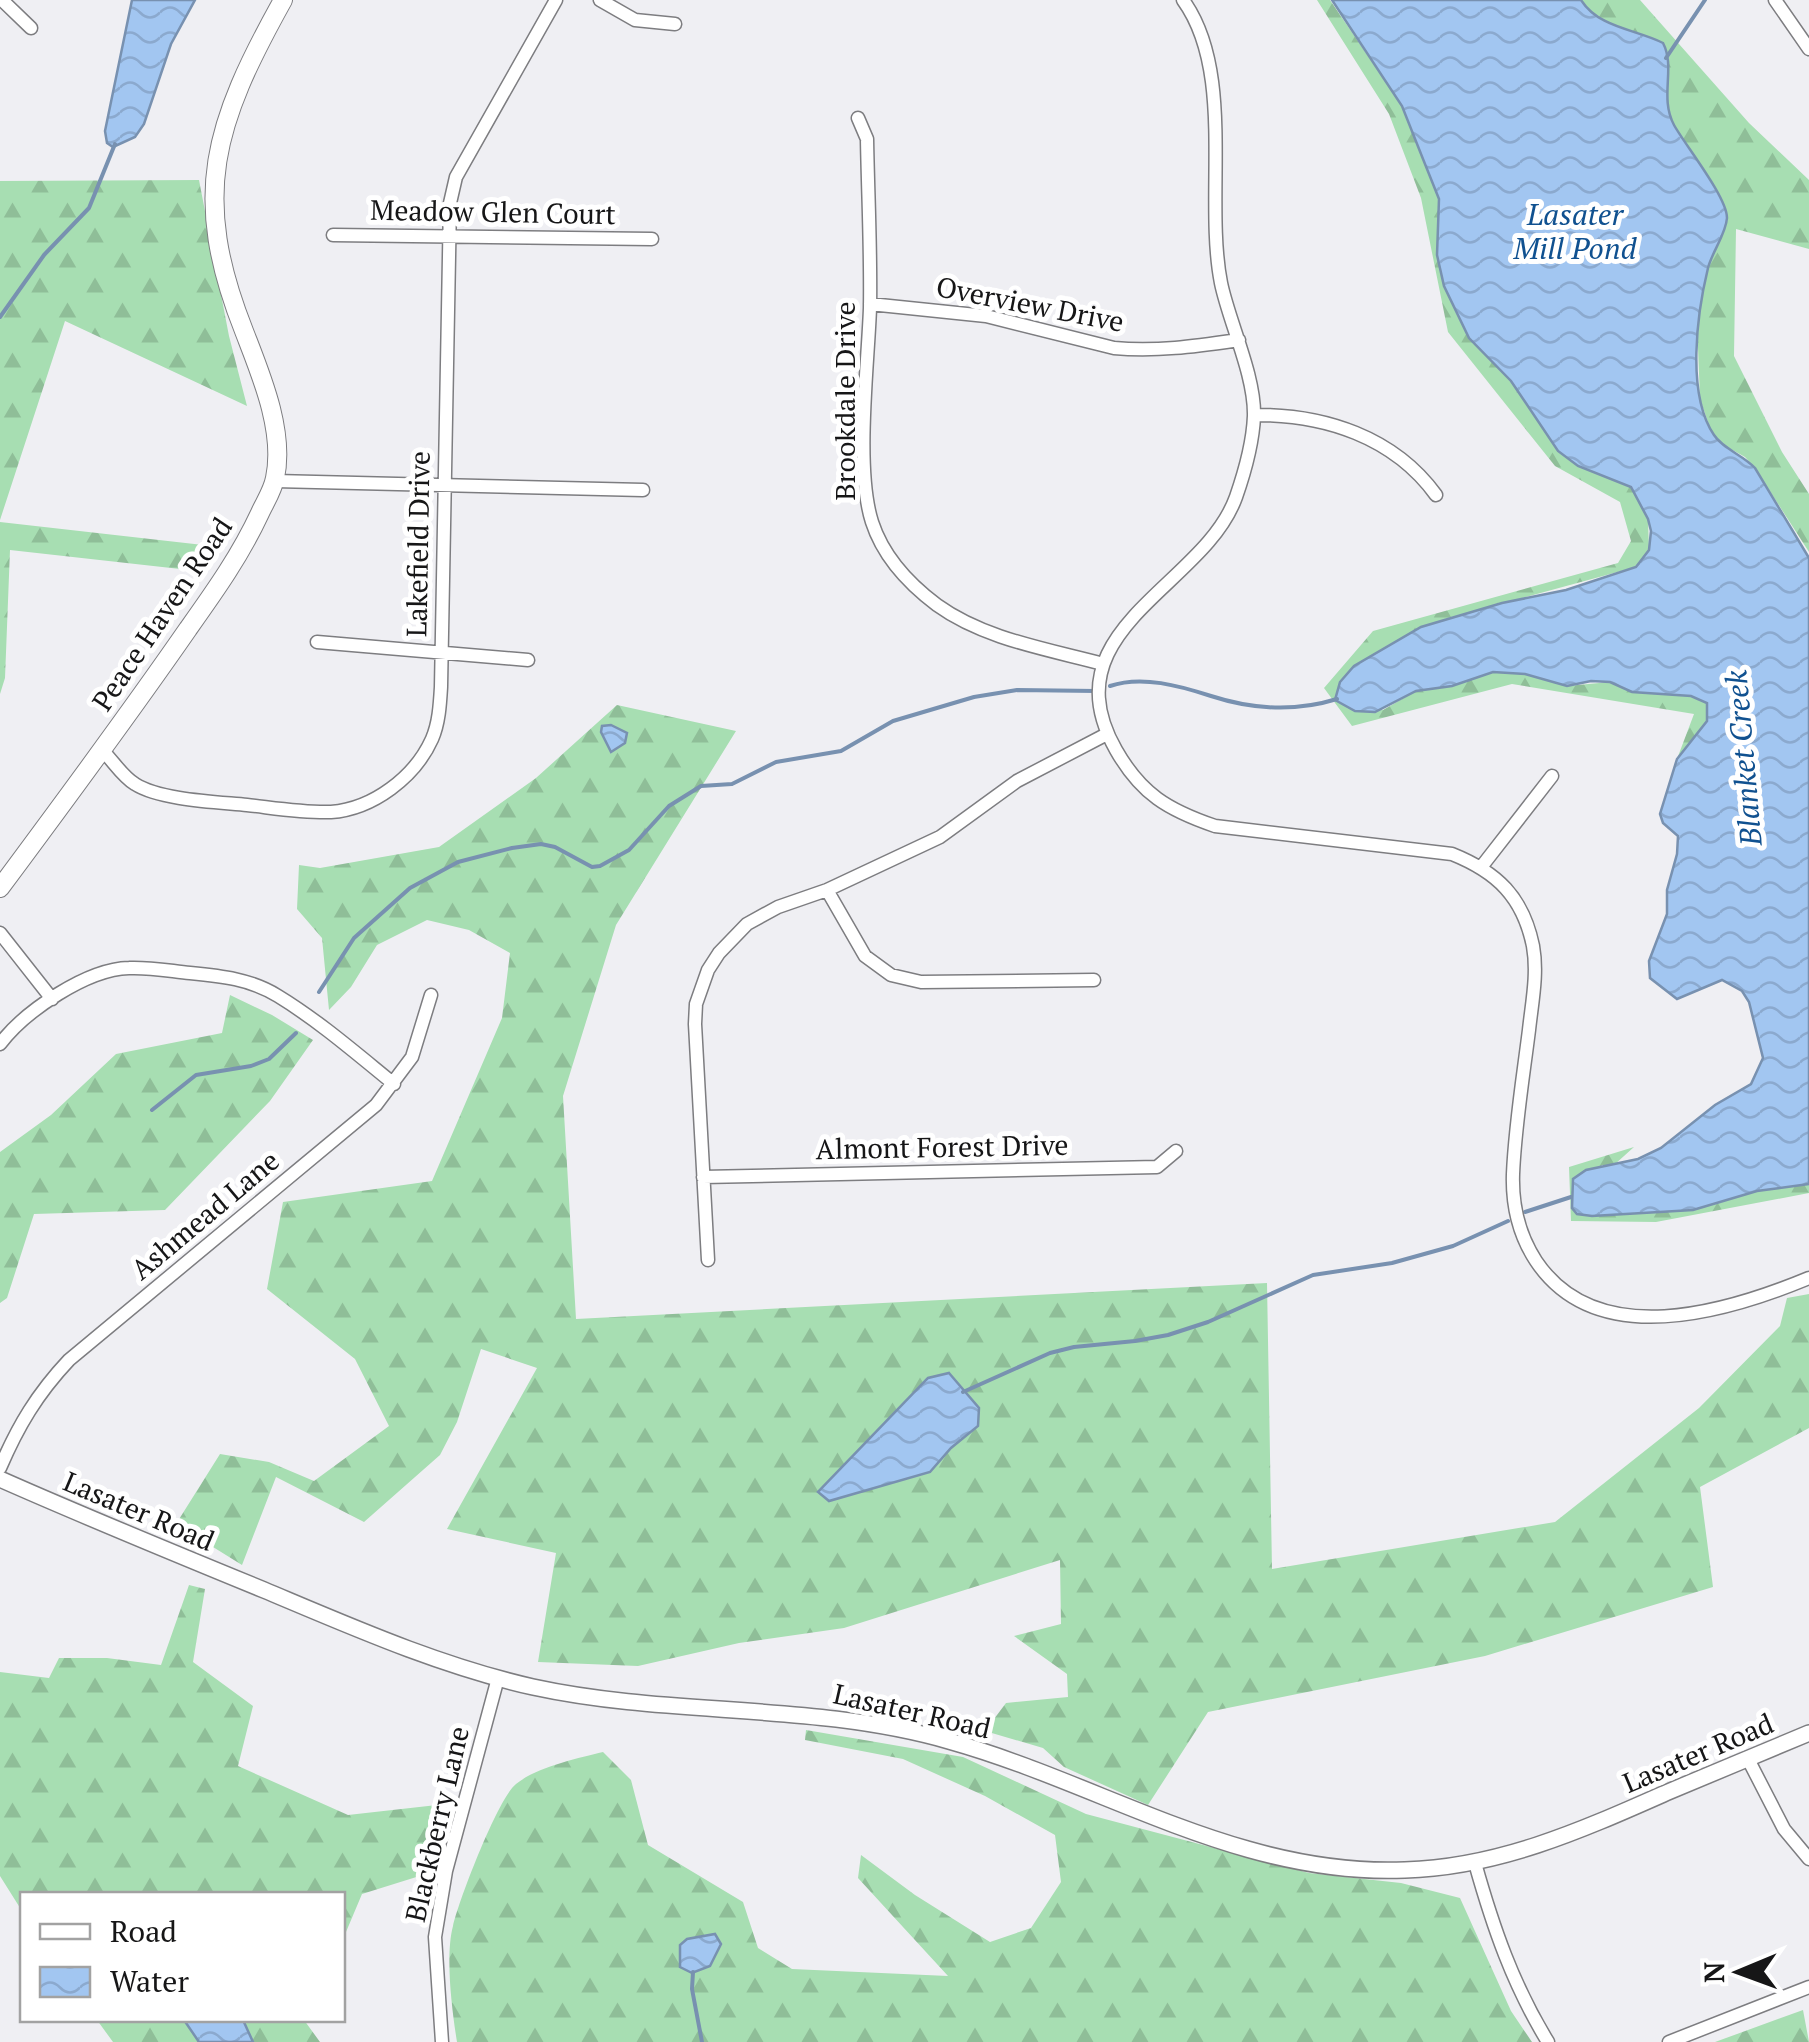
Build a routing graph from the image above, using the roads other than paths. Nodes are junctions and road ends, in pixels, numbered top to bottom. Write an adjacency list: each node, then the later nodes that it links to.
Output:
1 (2, 0): 8 (street)
2 (282, 0): 17 (main road, Peace Haven Road)
3 (556, 0): 12 (street, Lakefield Drive)
4 (600, 0): 7 (street)
5 (1183, 0): 15 (street)
6 (1775, 0): 9 (street)
7 (675, 24)
8 (31, 28)
9 (1809, 49)
10 (858, 118): 14 (street, Brookdale Drive)
11 (333, 234): 12 (street, Meadow Glen Court)
12 (448, 236): 13 (street, Meadow Glen Court); 18 (street, Lakefield Drive)
13 (652, 238)
14 (870, 304): 15 (street, Overview Drive); 24 (street, Brookdale Drive)
15 (1240, 340): 16 (street)
16 (1254, 415): 20 (street); 24 (street)
17 (275, 482): 18 (street); 26 (main road, Peace Haven Road)
18 (443, 485): 19 (street); 22 (street, Lakefield Drive)
19 (643, 490)
20 (1436, 495)
21 (317, 642): 22 (street)
22 (442, 652): 23 (street); 26 (street, Lakefield Drive)
23 (528, 660)
24 (1102, 664): 25 (street)
25 (1107, 734): 28 (street); 30 (street)
26 (103, 751): 29 (main road, Peace Haven Road)
27 (1552, 776): 28 (street)
28 (1482, 866): 40 (street)
29 (0, 888)
30 (826, 890): 32 (street); 38 (street)
31 (0, 934): 34 (street)
32 (1094, 980)
33 (431, 994): 36 (street, Ashmead Lane)
34 (52, 999): 35 (street); 36 (street)
35 (0, 1044)
36 (394, 1084): 41 (street, Ashmead Lane)
37 (1176, 1151): 38 (street, Almont Forest Drive)
38 (703, 1178): 39 (street)
39 (708, 1260)
40 (1809, 1278)
41 (0, 1468)
42 (0, 1480): 43 (street, Lasater Road)
43 (498, 1678): 47 (street, Lasater Road); 49 (street, Blackberry Lane)
44 (1809, 1732): 45 (street, Lasater Road)
45 (1748, 1759): 46 (street); 47 (street, Lasater Road)
46 (1809, 1858)
47 (1474, 1863): 50 (street)
48 (1809, 1987): 51 (street)
49 (442, 2042)
50 (1548, 2042)
51 (1669, 2042)

